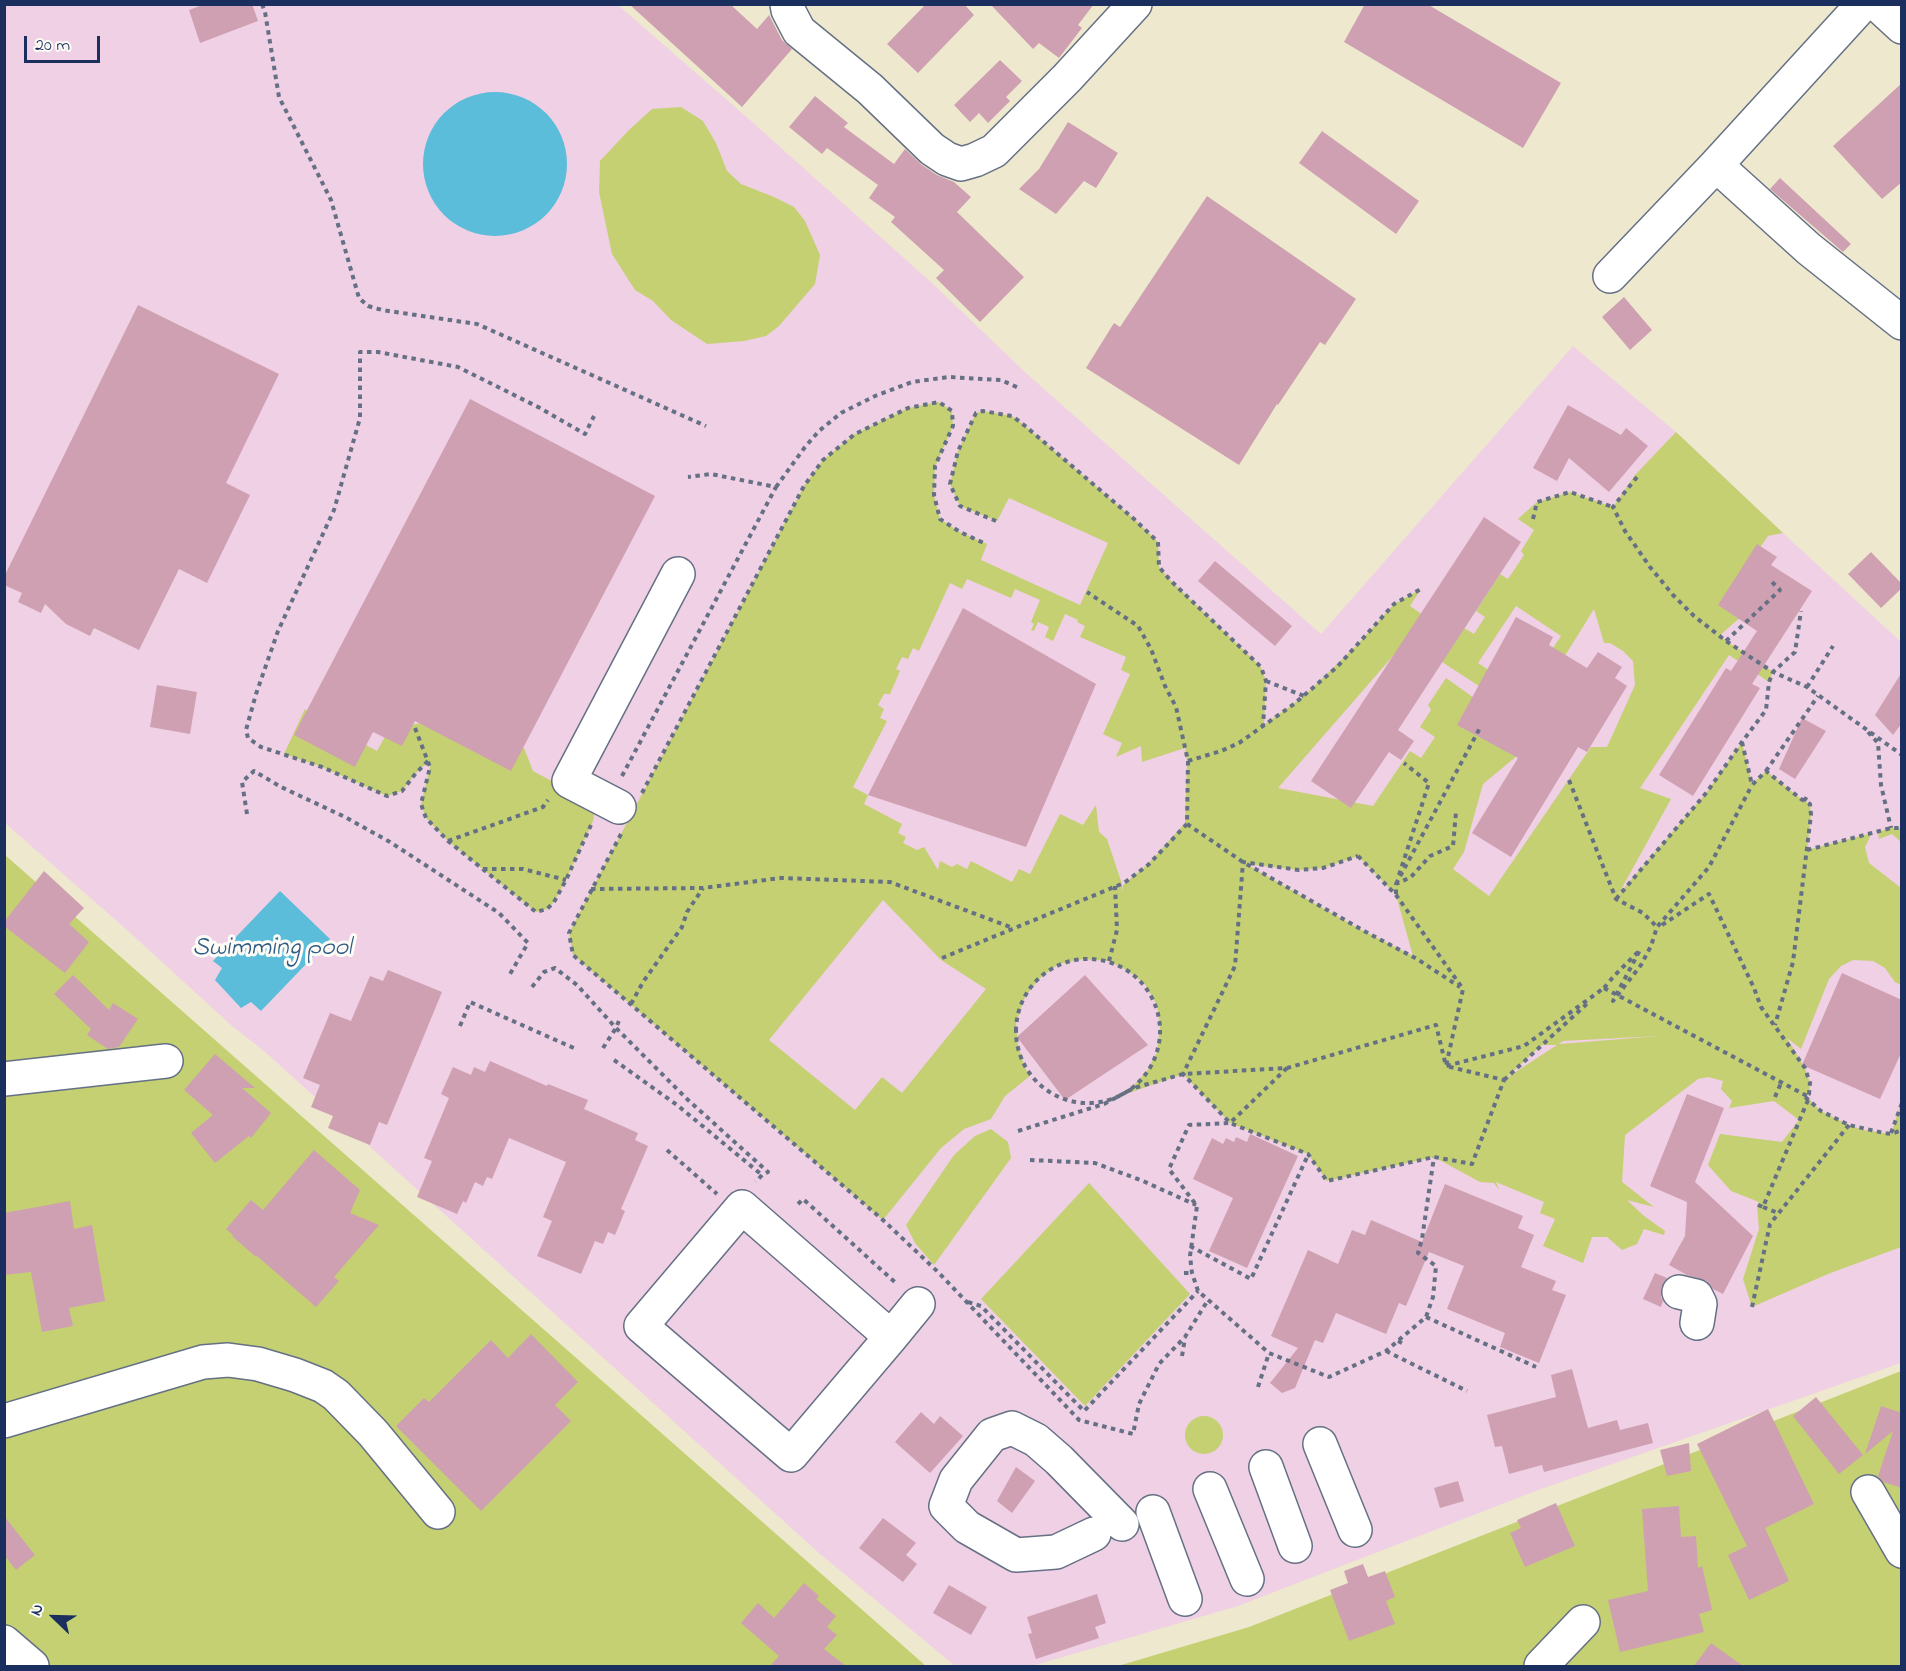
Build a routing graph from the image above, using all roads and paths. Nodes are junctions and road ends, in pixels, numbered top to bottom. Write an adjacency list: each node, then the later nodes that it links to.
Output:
1 (262, 4): 12 (path)
2 (788, 4): 3 (street)
3 (1135, 4)
4 (1863, 4): 7 (street)
5 (1877, 4): 6 (street)
6 (1902, 27)
7 (1716, 165): 8 (street); 9 (street)
8 (1610, 276)
9 (1902, 323)
10 (1018, 388): 15 (path)
11 (594, 416): 38 (path)
12 (706, 426)
13 (688, 477): 15 (path)
14 (1637, 477): 16 (path)
15 (776, 487): 45 (path)
16 (1613, 507): 17 (path); 25 (path)
17 (1533, 519)
18 (996, 521): 28 (path)
19 (986, 544): 45 (path)
20 (678, 574): 45 (street)
21 (1770, 580): 25 (path)
22 (1421, 589): 30 (path)
23 (1087, 592): 39 (path)
24 (1801, 611): 27 (path)
25 (1726, 641): 27 (path)
26 (1833, 646): 29 (path)
27 (1773, 672): 29 (path); 36 (path)
28 (1266, 681): 30 (path); 33 (path)
29 (1807, 687): 31 (path)
30 (1304, 696): 33 (path)
31 (1818, 696): 32 (path); 41 (path)
32 (1858, 723): 37 (path); 50 (path)
33 (1263, 726): 39 (path)
34 (1481, 726): 57 (path)
35 (415, 728): 38 (path)
36 (1742, 742): 43 (path); 62 (path)
37 (1900, 753)
38 (428, 761): 52 (path)
39 (1188, 761): 49 (path)
40 (1404, 763): 57 (path)
41 (1766, 771): 43 (path); 46 (path)
42 (1569, 780): 62 (path)
43 (1752, 785): 63 (path)
44 (1808, 795): 46 (path)
45 (612, 798): 52 (path); 56 (path); 60 (path)
46 (1804, 801): 53 (path)
47 (1456, 812): 57 (path)
48 (247, 814): 67 (path)
49 (1187, 824): 54 (path); 58 (path)
50 (1891, 828): 51 (path); 53 (path)
51 (1902, 828)
52 (448, 841): 55 (path)
53 (1807, 850): 74 (path)
54 (1243, 862): 61 (path); 70 (path); 82 (path)
55 (482, 868): 56 (path); 56 (path)
56 (566, 880)
57 (1396, 884): 61 (path)
58 (1115, 886): 64 (path); 66 (path)
59 (703, 888): 60 (path); 64 (path); 71 (path)
60 (591, 889): 71 (path)
61 (1396, 895): 70 (path)
62 (1616, 899): 63 (path)
63 (1658, 927): 69 (path); 74 (path)
64 (1013, 928): 65 (path)
65 (942, 958)
66 (1109, 961): 66 (path)
67 (510, 974)
68 (532, 987): 75 (path)
69 (1604, 988): 80 (path); 84 (path); 85 (path)
70 (1463, 989): 80 (path)
71 (631, 1004): 109 (path)
72 (620, 1018): 75 (path)
73 (460, 1026): 77 (path)
74 (1774, 1026): 87 (path)
75 (616, 1028): 76 (path); 98 (path)
76 (603, 1048)
77 (576, 1049)
78 (614, 1060): 98 (path)
79 (166, 1061): 83 (street)
80 (1446, 1066): 81 (path); 84 (path)
81 (1287, 1068): 82 (path); 89 (path)
82 (1183, 1074): 89 (path); 92 (path)
83 (4, 1079)
84 (1504, 1080): 96 (path)
85 (1781, 1083): 86 (path); 87 (path)
86 (1775, 1097)
87 (1807, 1098): 90 (path); 103 (path)
88 (1902, 1103): 93 (path)
89 (1230, 1123): 95 (path); 102 (path)
90 (1849, 1125): 93 (path); 103 (path)
91 (1902, 1130): 93 (path)
92 (1018, 1131)
93 (1891, 1134)
94 (667, 1150): 100 (path)
95 (1308, 1154): 96 (path); 104 (path)
96 (1434, 1157): 113 (path)
97 (1030, 1160): 102 (path)
98 (762, 1174): 99 (path)
99 (754, 1183)
100 (724, 1201)
101 (798, 1204): 111 (path)
102 (1197, 1206): 104 (path)
103 (1778, 1213): 112 (path)
104 (1190, 1246): 105 (path)
105 (1192, 1273): 106 (path); 107 (path)
106 (1184, 1274)
107 (1198, 1291): 109 (path); 110 (path)
108 (1679, 1292): 114 (street)
109 (965, 1300): 116 (path)
110 (1208, 1300): 116 (path); 120 (path)
111 (918, 1304): 115 (street)
112 (1752, 1307)
113 (1426, 1317): 117 (path); 122 (path)
114 (1697, 1323)
115 (891, 1337): 115 (street)
116 (1185, 1337): 121 (path)
117 (1398, 1341): 118 (path); 119 (path)
118 (1406, 1345)
119 (1386, 1351): 120 (path); 124 (path)
120 (1269, 1353): 123 (path)
121 (1182, 1356)
122 (1536, 1367)
123 (1258, 1387)
124 (1467, 1391)
125 (4, 1421): 130 (street)
126 (1320, 1444): 133 (street)
127 (1266, 1467): 134 (street)
128 (1210, 1489): 136 (street)
129 (1868, 1492): 135 (street)
130 (438, 1512)
131 (1153, 1512): 137 (street)
132 (1108, 1529): 132 (street)
133 (1355, 1530)
134 (1295, 1546)
135 (1902, 1551)
136 (1247, 1579)
137 (1185, 1599)
138 (1583, 1622): 141 (street)
139 (4, 1642): 140 (street)
140 (32, 1666)
141 (1541, 1666)

